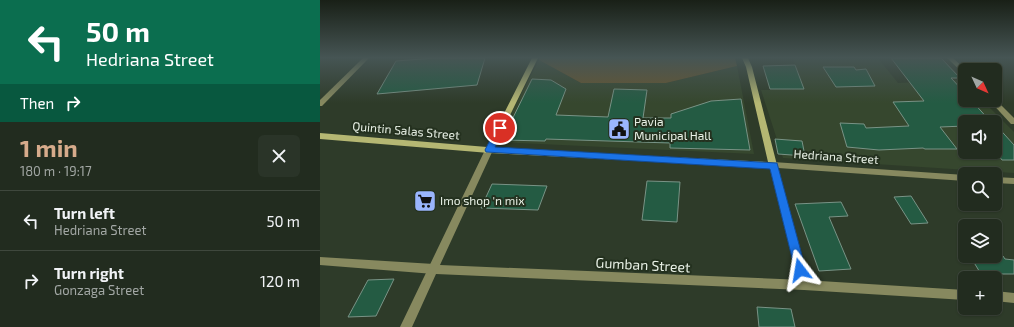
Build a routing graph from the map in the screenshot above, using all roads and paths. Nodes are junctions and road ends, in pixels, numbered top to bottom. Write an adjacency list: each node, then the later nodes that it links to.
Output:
1 (351, 73): 4 (street)
2 (527, 73): 8 (main road)
3 (750, 73): 9 (main road)
4 (320, 104)
5 (999, 107): 6 (street)
6 (1014, 122)
7 (320, 136): 8 (main road, Quintin Salas Street)
8 (489, 150): 9 (main road, Hedriana Street); 14 (street)
9 (774, 166): 10 (street, Hedriana Street); 15 (street)
10 (958, 178)
11 (1002, 180): 12 (street)
12 (1014, 181)
13 (320, 261): 14 (street, Gumban Street)
14 (434, 269): 15 (street, Gumban Street); 19 (street)
15 (804, 285): 16 (street, Gumban Street)
16 (958, 295)
17 (1002, 297): 18 (street)
18 (1014, 298)
19 (406, 327)

